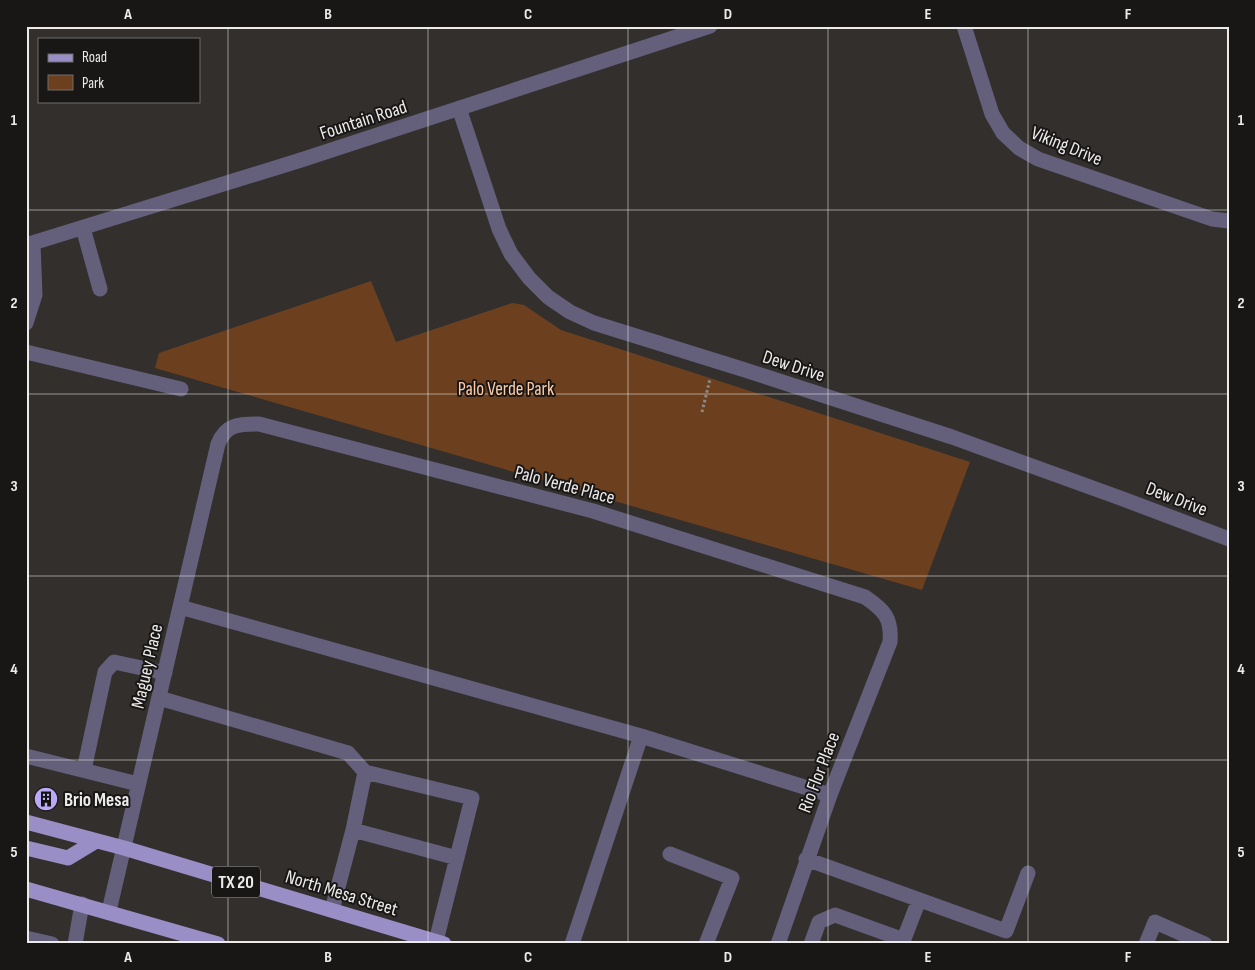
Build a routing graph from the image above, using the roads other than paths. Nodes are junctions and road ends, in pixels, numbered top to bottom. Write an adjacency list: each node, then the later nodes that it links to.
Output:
1 (710, 26): 3 (street, Fountain Road)
2 (964, 26): 4 (street, Viking Drive)
3 (460, 108): 5 (street, Fountain Road); 12 (street, Dew Drive)
4 (1229, 221)
5 (83, 228): 6 (street, Fountain Road); 7 (street)
6 (30, 244): 8 (street)
7 (100, 289)
8 (26, 323)
9 (26, 352): 10 (street)
10 (181, 389)
11 (226, 431): 13 (street, Maguey Place); 14 (street, Palo Verde Place)
12 (1229, 540)
13 (180, 607): 15 (street, Maguey Place); 17 (street)
14 (886, 615): 22 (street, Rio Flor Place)
15 (165, 674): 16 (street, Maguey Place); 19 (street)
16 (159, 698): 20 (street); 21 (street, Maguey Place)
17 (641, 736): 22 (street); 44 (street)
18 (26, 756): 19 (street)
19 (84, 770): 21 (street)
20 (365, 772): 24 (street); 29 (street)
21 (138, 784): 27 (street, Maguey Place)
22 (830, 795): 30 (street, Rio Flor Place)
23 (26, 822): 25 (main road, North Mesa Street / TX 20)
24 (353, 830): 29 (street); 35 (street)
25 (96, 841): 26 (main road); 27 (main road, North Mesa Street / TX 20)
26 (26, 848)
27 (124, 848): 35 (main road, North Mesa Street / TX 20); 36 (street, Maguey Place)
28 (670, 854): 41 (street)
29 (457, 858): 38 (street)
30 (806, 859): 33 (street); 45 (street, Rio Flor Place)
31 (1028, 873): 33 (street)
32 (26, 889): 34 (main road)
33 (919, 900): 39 (street)
34 (82, 904): 36 (main road); 43 (street)
35 (332, 910): 38 (main road, North Mesa Street / TX 20)
36 (109, 912): 40 (main road)
37 (26, 938): 42 (street)
38 (440, 942)
39 (903, 942): 46 (street)
40 (213, 943)
41 (709, 943)
42 (52, 944)
43 (75, 944)
44 (572, 944)
45 (778, 944)
46 (811, 944)
47 (1146, 944): 48 (street)
48 (1205, 944)

